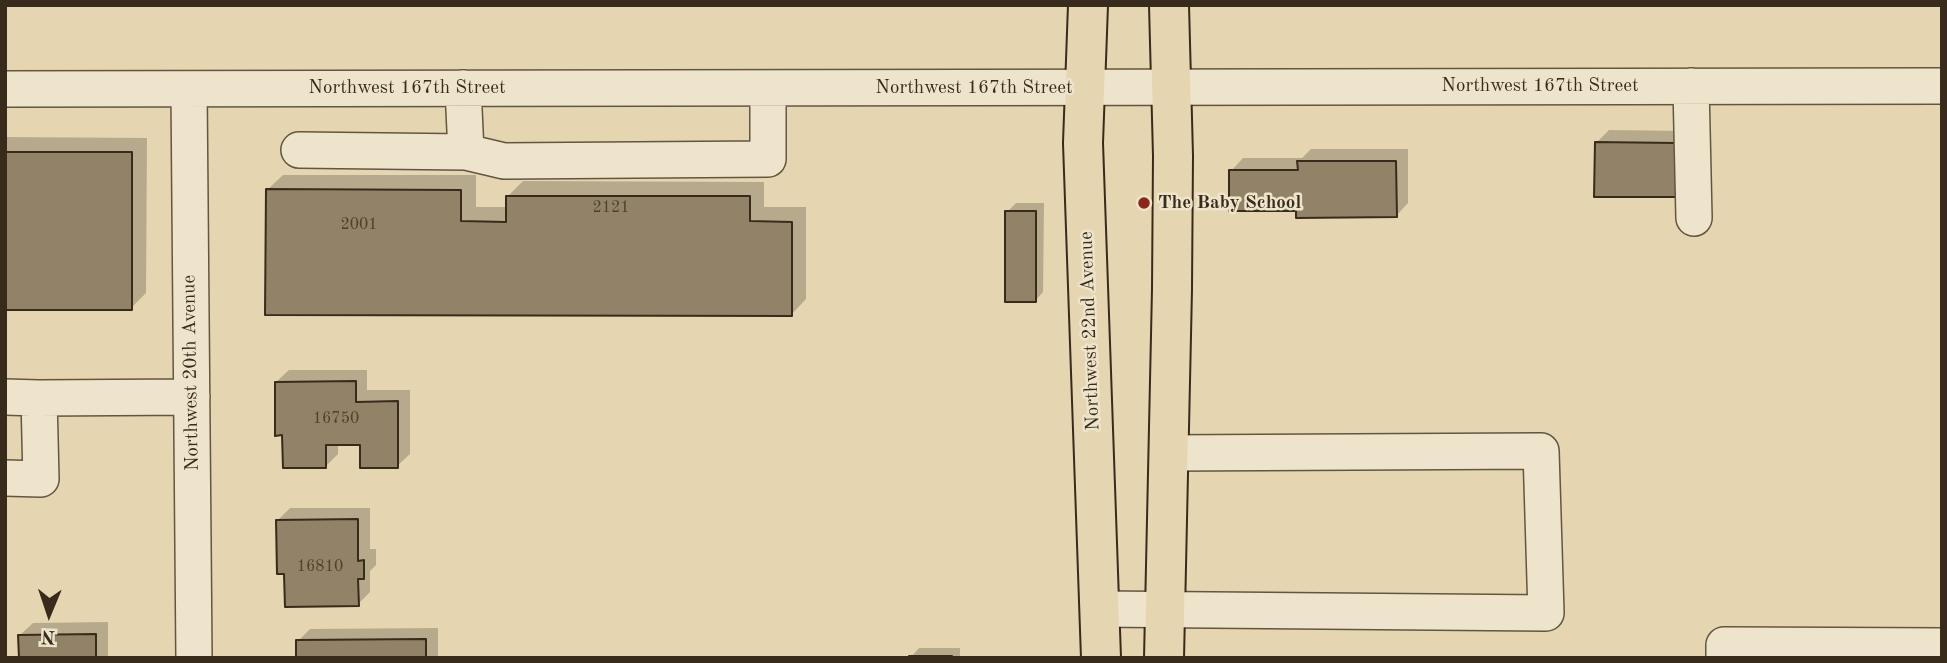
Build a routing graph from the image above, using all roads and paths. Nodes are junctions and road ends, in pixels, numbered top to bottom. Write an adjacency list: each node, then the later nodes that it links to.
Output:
1 (1088, 5): 6 (main road, Northwest 22nd Avenue)
2 (1169, 5): 3 (main road)
3 (1170, 86): 4 (street, Northwest 167th Street); 6 (street, Northwest 167th Street); 16 (main road)
4 (1691, 86): 5 (street, Northwest 167th Street); 13 (street)
5 (1942, 86)
6 (1086, 87): 8 (street, Northwest 167th Street); 18 (main road, Northwest 22nd Avenue)
7 (463, 88): 8 (street, Northwest 167th Street); 10 (street, Northwest 167th Street); 12 (street)
8 (768, 88): 12 (street)
9 (5, 89): 10 (street, Northwest 167th Street)
10 (189, 89): 15 (street, Northwest 20th Avenue)
11 (299, 150): 12 (street)
12 (466, 152)
13 (1694, 218)
14 (22, 397): 15 (street); 17 (street)
15 (192, 397): 21 (street, Northwest 20th Avenue)
16 (1168, 453): 19 (main road); 19 (street)
17 (5, 478)
18 (1100, 609): 19 (street); 22 (main road, Northwest 22nd Avenue)
19 (1165, 609): 23 (main road)
20 (1942, 646): 24 (street)
21 (194, 658)
22 (1101, 658)
23 (1164, 658)
24 (1724, 658)

